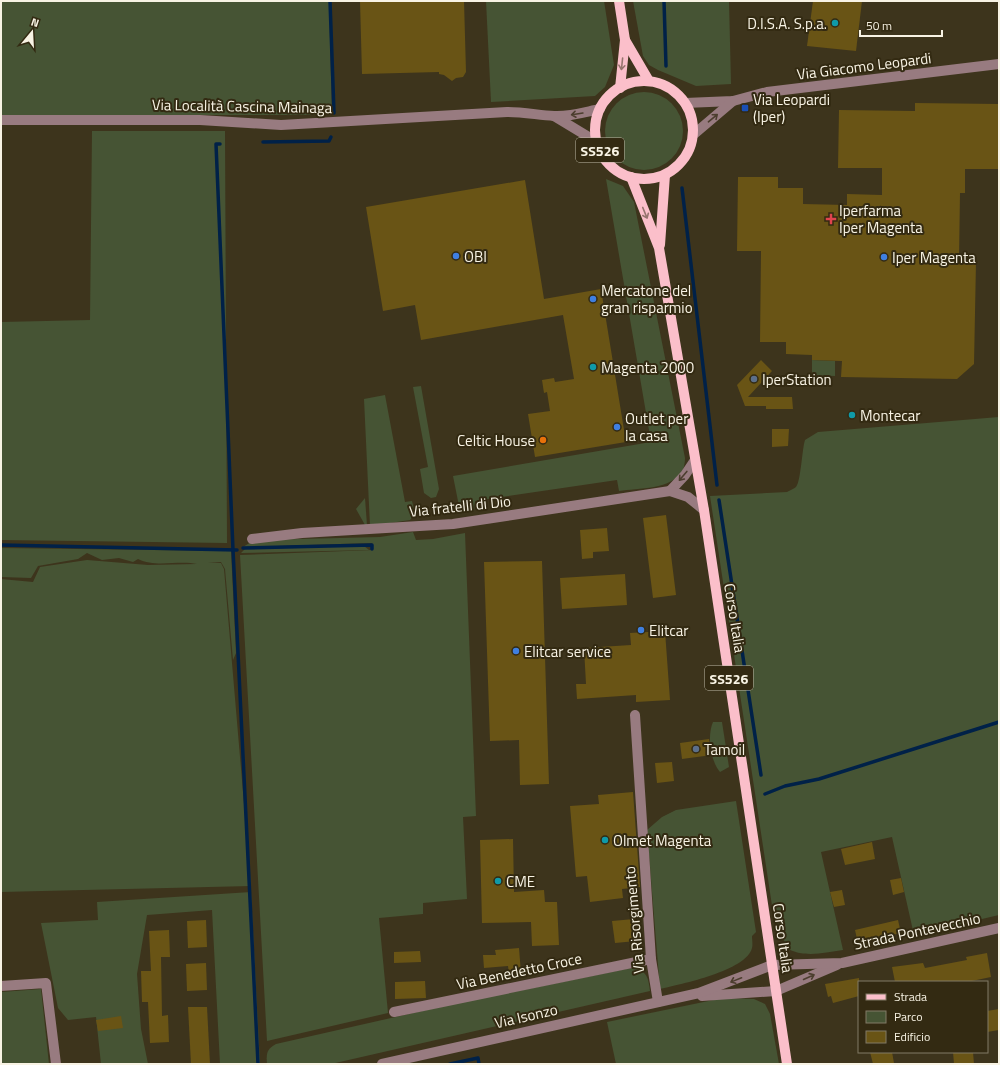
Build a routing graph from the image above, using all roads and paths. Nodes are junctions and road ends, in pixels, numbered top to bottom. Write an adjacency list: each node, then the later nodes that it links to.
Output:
1 (619, 1): 2 (main road)
2 (625, 40): 4 (main road); 5 (main road, one-way to 5)
3 (999, 64): 6 (street, Via Giacomo Leopardi)
4 (649, 81): 5 (main road, SS526); 7 (main road, SS526)
5 (620, 88): 8 (main road, SS526)
6 (733, 101): 7 (street, Via Giacomo Leopardi); 11 (street, Via Giacomo Leopardi, one-way to 6)
7 (685, 103): 11 (main road, SS526)
8 (600, 109): 9 (street, Via Località Cascina Mainaga, one-way to 9); 12 (main road, SS526)
9 (554, 116): 10 (street, Via Località Cascina Mainaga); 12 (street, Via Località Cascina Mainaga)
10 (1, 120)
11 (693, 135): 13 (main road, SS526)
12 (597, 142): 14 (main road, SS526)
13 (665, 175): 14 (main road, SS526); 15 (main road, Corso Italia / SS526)
14 (631, 177): 15 (main road, Corso Italia / SS526, one-way to 15)
15 (659, 248): 16 (main road, Corso Italia / SS526)
16 (695, 460): 17 (street, one-way to 17); 18 (main road, Corso Italia / SS526)
17 (670, 491): 18 (street, Via fratelli di Dio); 19 (street, Via fratelli di Dio)
18 (704, 510): 24 (main road, Corso Italia / SS526)
19 (252, 539)
20 (635, 715): 22 (street, Via Risorgimento)
21 (999, 928): 23 (street, Strada Pontevecchio)
22 (651, 959): 28 (street, Via Risorgimento); 29 (street, Via Benedetto Croce)
23 (842, 963): 24 (street, Strada Pontevecchio); 26 (street, Strada Pontevecchio, one-way to 23)
24 (772, 965): 26 (main road, Corso Italia / SS526); 27 (street, Via Isonzo, one-way to 27)
25 (1, 986): 30 (street)
26 (776, 991): 27 (street, Via Isonzo); 32 (main road, Corso Italia / SS526)
27 (677, 998): 28 (street, Via Isonzo)
28 (658, 1002): 31 (street, Via Isonzo)
29 (394, 1012)
30 (56, 1064)
31 (382, 1064)
32 (787, 1064)

